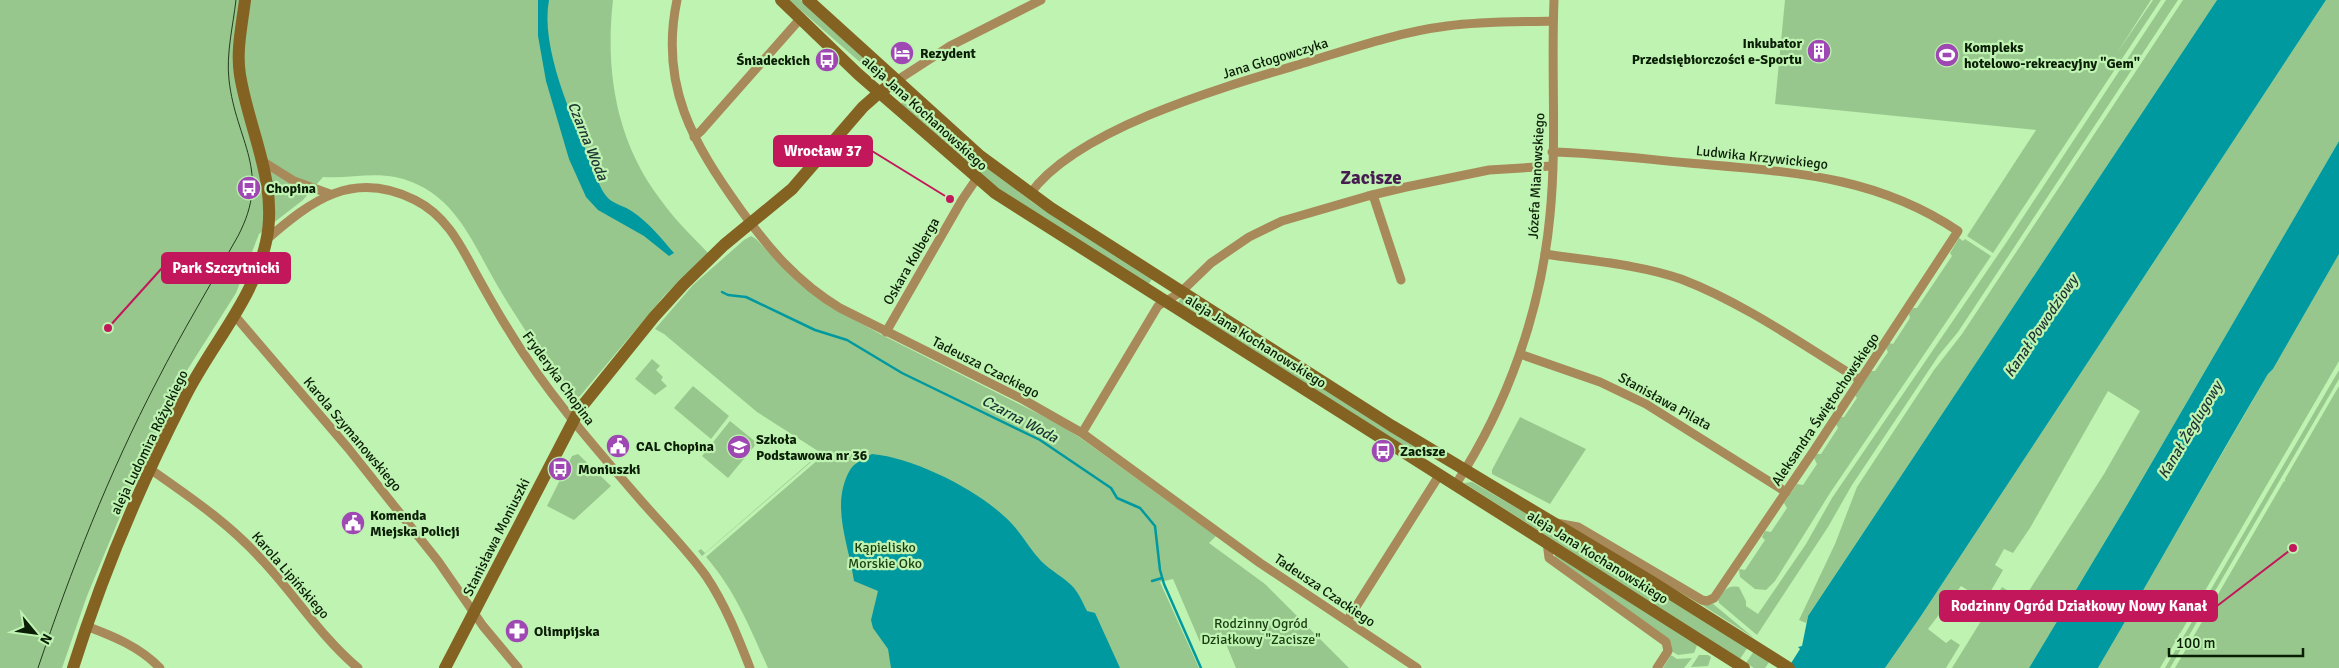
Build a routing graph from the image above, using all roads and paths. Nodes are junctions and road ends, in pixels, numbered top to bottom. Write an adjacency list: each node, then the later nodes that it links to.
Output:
1 (245, 0): 13 (main road, aleja Ludomira Różyckiego)
2 (677, 0): 11 (street, Tadeusza Czackiego)
3 (781, 0): 7 (main road, aleja Jana Kochanowskiego)
4 (808, 0): 9 (main road, aleja Jana Kochanowskiego)
5 (1041, 0): 9 (street)
6 (1554, 0): 8 (street, Józefa Mianowskiego)
7 (800, 19): 10 (main road, aleja Jana Kochanowskiego); 11 (street)
8 (1554, 21): 12 (street, Józefa Mianowskiego); 17 (street, Jana Głogowczyka)
9 (896, 82): 10 (main road, Stanisława Moniuszki); 17 (main road, aleja Jana Kochanowskiego)
10 (880, 92): 15 (main road, aleja Jana Kochanowskiego); 19 (main road, Stanisława Moniuszki)
11 (694, 136): 19 (street, Tadeusza Czackiego)
12 (1552, 152): 14 (street, Józefa Mianowskiego); 20 (street, Ludwika Krzywickiego)
13 (262, 161): 16 (street, Fryderyka Chopina); 21 (main road, aleja Ludomira Różyckiego)
14 (1552, 166): 18 (street); 22 (street, Józefa Mianowskiego)
15 (976, 178): 25 (main road, aleja Jana Kochanowskiego); 27 (street, Oskara Kolberga)
16 (330, 194): 21 (street, Fryderyka Chopina); 30 (street, Fryderyka Chopina)
17 (1030, 194): 24 (main road, aleja Jana Kochanowskiego)
18 (1373, 194): 23 (street); 24 (street)
19 (752, 224): 27 (street, Tadeusza Czackiego); 30 (main road, Stanisława Moniuszki)
20 (1958, 231): 29 (street, Aleksandra Świętochowskiego)
21 (266, 240): 26 (main road, aleja Ludomira Różyckiego)
22 (1545, 254): 28 (street, Józefa Mianowskiego); 29 (street)
23 (1401, 280)
24 (1181, 292): 25 (street); 33 (main road, aleja Jana Kochanowskiego)
25 (1164, 301): 31 (street); 34 (main road, aleja Jana Kochanowskiego)
26 (234, 316): 32 (main road, aleja Ludomira Różyckiego); 40 (street, Karola Szymanowskiego)
27 (886, 332): 31 (street, Tadeusza Czackiego)
28 (1520, 354): 33 (street, Józefa Mianowskiego); 36 (street, Stanisława Pilata)
29 (1860, 380): 36 (street, Aleksandra Świętochowskiego)
30 (573, 419): 40 (main road, Stanisława Moniuszki); 48 (street, Fryderyka Chopina)
31 (1082, 433): 41 (street, Tadeusza Czackiego)
32 (150, 469): 42 (main road, aleja Ludomira Różyckiego); 45 (street, Karola Lipińskiego)
33 (1465, 470): 35 (street, Józefa Mianowskiego); 37 (main road, aleja Jana Kochanowskiego)
34 (1440, 474): 35 (main road, aleja Jana Kochanowskiego); 41 (street)
35 (1456, 484): 38 (main road, aleja Jana Kochanowskiego)
36 (1786, 492): 39 (street, Aleksandra Świętochowskiego)
37 (1551, 522): 39 (street, aleja Jana Kochanowskiego); 52 (main road, aleja Jana Kochanowskiego)
38 (1547, 542): 50 (street); 51 (main road, aleja Jana Kochanowskiego)
39 (1714, 598)
40 (474, 613): 46 (main road, Stanisława Moniuszki); 47 (street, Karola Szymanowskiego)
41 (1347, 621): 49 (street, Tadeusza Czackiego)
42 (86, 626): 43 (main road, aleja Ludomira Różyckiego); 44 (street)
43 (73, 668)
44 (160, 668)
45 (358, 668)
46 (445, 668)
47 (518, 668)
48 (750, 668)
49 (1417, 668)
50 (1657, 668)
51 (1744, 668)
52 (1789, 668)

